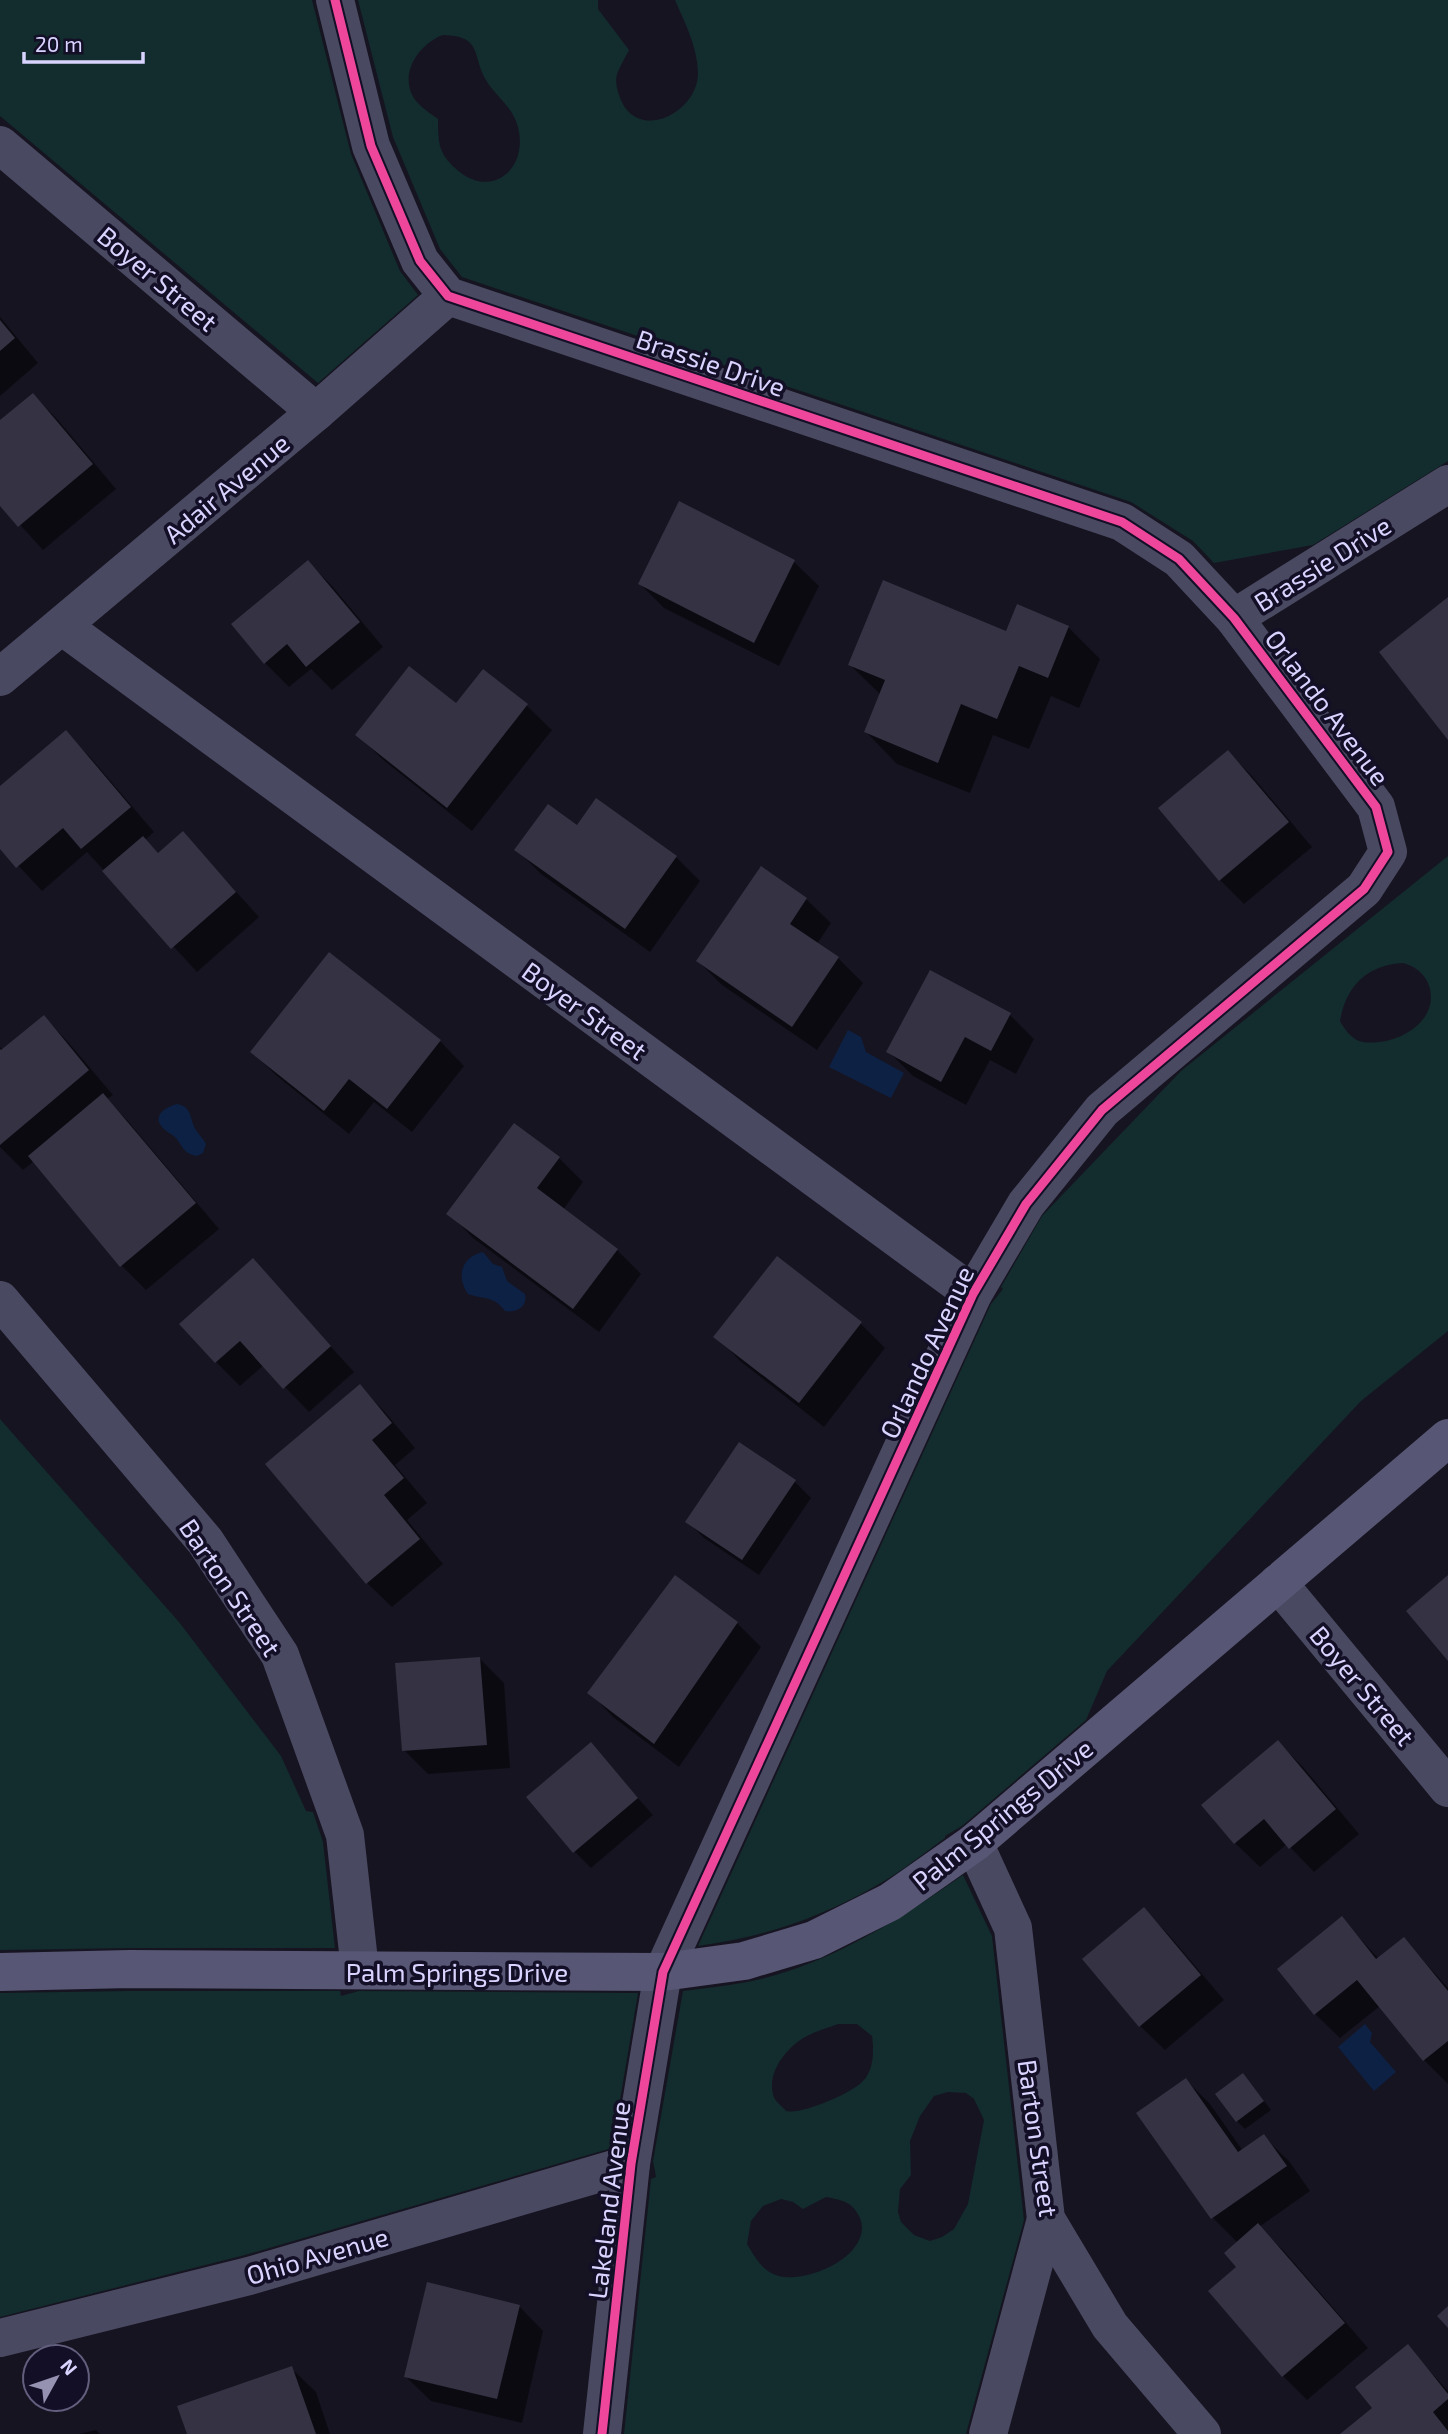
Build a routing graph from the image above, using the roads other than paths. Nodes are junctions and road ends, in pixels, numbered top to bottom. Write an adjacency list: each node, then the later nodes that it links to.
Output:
1 (335, 0): 3 (street)
2 (0, 145): 4 (street, Boyer Street)
3 (448, 296): 4 (street, Adair Avenue); 6 (street, Brassie Drive)
4 (316, 412): 7 (street, Adair Avenue)
5 (1448, 484): 6 (street, Brassie Drive)
6 (1234, 618): 9 (street, Orlando Avenue)
7 (62, 626): 8 (street, Adair Avenue); 9 (street, Boyer Street)
8 (0, 677)
9 (973, 1294): 17 (street, Orlando Avenue)
10 (0, 1300): 15 (street, Barton Street)
11 (1448, 1438): 12 (street, Palm Springs Drive)
12 (1278, 1583): 13 (street, Boyer Street); 14 (street, Palm Springs Drive)
13 (1448, 1788)
14 (974, 1843): 17 (street, Palm Springs Drive); 19 (street, Barton Street)
15 (360, 1970): 16 (street, Palm Springs Drive); 17 (street, Palm Springs Drive)
16 (0, 1972)
17 (663, 1972): 18 (street, Lakeland Avenue)
18 (631, 2164): 20 (street, Ohio Avenue); 21 (street, Lakeland Avenue)
19 (1046, 2219): 22 (street); 23 (street, Barton Street)
20 (0, 2338)
21 (602, 2434)
22 (988, 2434)
23 (1202, 2434)

